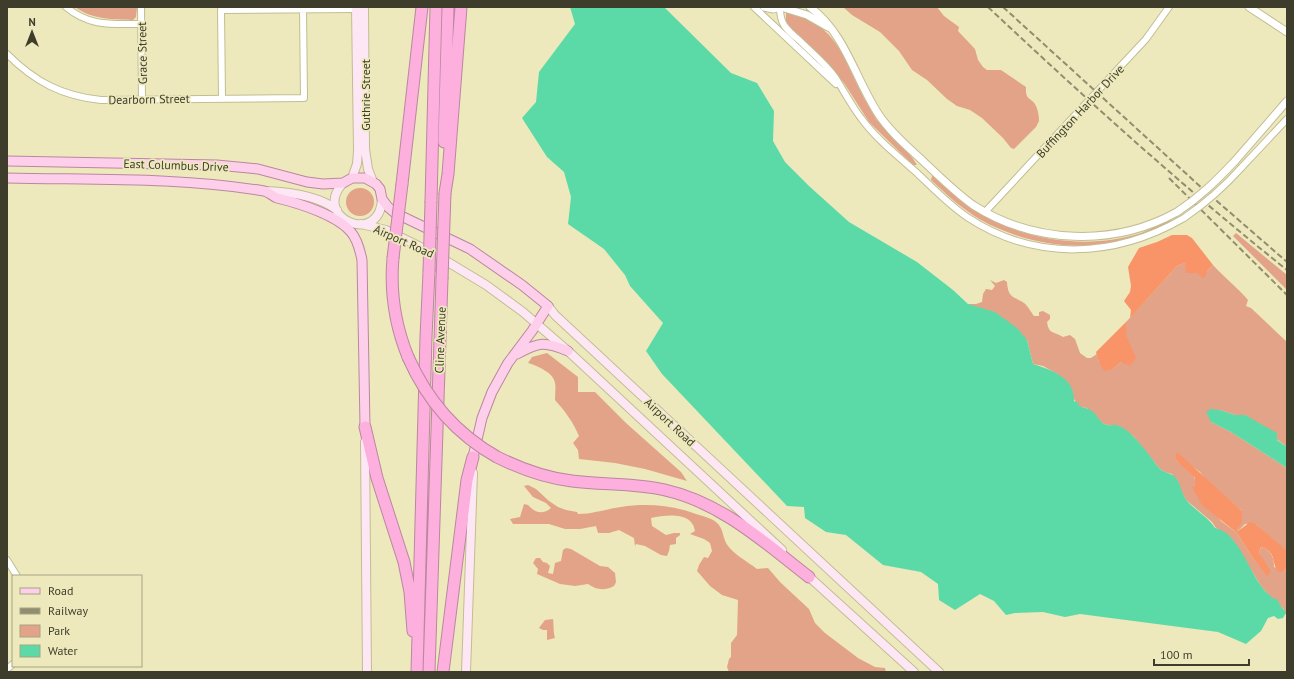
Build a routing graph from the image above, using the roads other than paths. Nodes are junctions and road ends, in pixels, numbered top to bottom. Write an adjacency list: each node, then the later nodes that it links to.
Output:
1 (66, 7): 15 (street)
2 (141, 7): 15 (street, Grace Street)
3 (422, 7): 44 (highway, bridge)
4 (436, 7): 48 (highway, Cline Avenue, bridge)
5 (448, 7): 30 (highway, Cline Avenue)
6 (461, 7): 30 (highway)
7 (754, 7): 19 (street)
8 (764, 7): 9 (street)
9 (780, 7): 17 (street); 19 (street)
10 (810, 7): 17 (street)
11 (1169, 7): 32 (street, Buffington Harbor Drive)
12 (1249, 7): 16 (street)
13 (359, 8): 14 (street); 26 (main road, Guthrie Street); 27 (main road, Guthrie Street)
14 (304, 9): 20 (street, Dearborn Street); 20 (street)
15 (141, 24): 21 (street, Grace Street)
16 (1287, 32)
17 (836, 34): 32 (street)
18 (7, 54): 21 (street, Dearborn Street)
19 (845, 94): 23 (street, bridge)
20 (222, 99): 21 (street, Dearborn Street)
21 (142, 100)
22 (1287, 101): 32 (street, bridge)
23 (1287, 120)
24 (7, 160): 28 (main road, East Columbus Drive)
25 (7, 178): 29 (main road, East Columbus Drive)
26 (352, 178): 27 (main road); 28 (main road)
27 (373, 182): 31 (main road)
28 (343, 183): 33 (main road)
29 (266, 191): 33 (main road, East Columbus Drive); 35 (main road)
30 (445, 193): 49 (highway, Cline Avenue, bridge)
31 (382, 199): 34 (main road); 36 (main road, Airport Road)
32 (986, 212)
33 (339, 213): 34 (main road); 35 (main road)
34 (361, 224): 37 (main road, Airport Road)
35 (350, 231): 40 (main road)
36 (548, 306): 37 (main road); 45 (main road, Airport Road)
37 (537, 323): 38 (main road, Airport Road); 39 (main road)
38 (568, 351): 39 (main road); 44 (main road, Airport Road)
39 (514, 356): 41 (main road)
40 (365, 428): 46 (main road); 47 (highway)
41 (473, 457): 50 (highway); 51 (main road)
42 (7, 560): 43 (street)
43 (15, 575)
44 (809, 577): 52 (main road, Airport Road)
45 (934, 670)
46 (367, 672)
47 (414, 672)
48 (417, 672)
49 (429, 672)
50 (443, 672)
51 (466, 672)
52 (914, 672)

